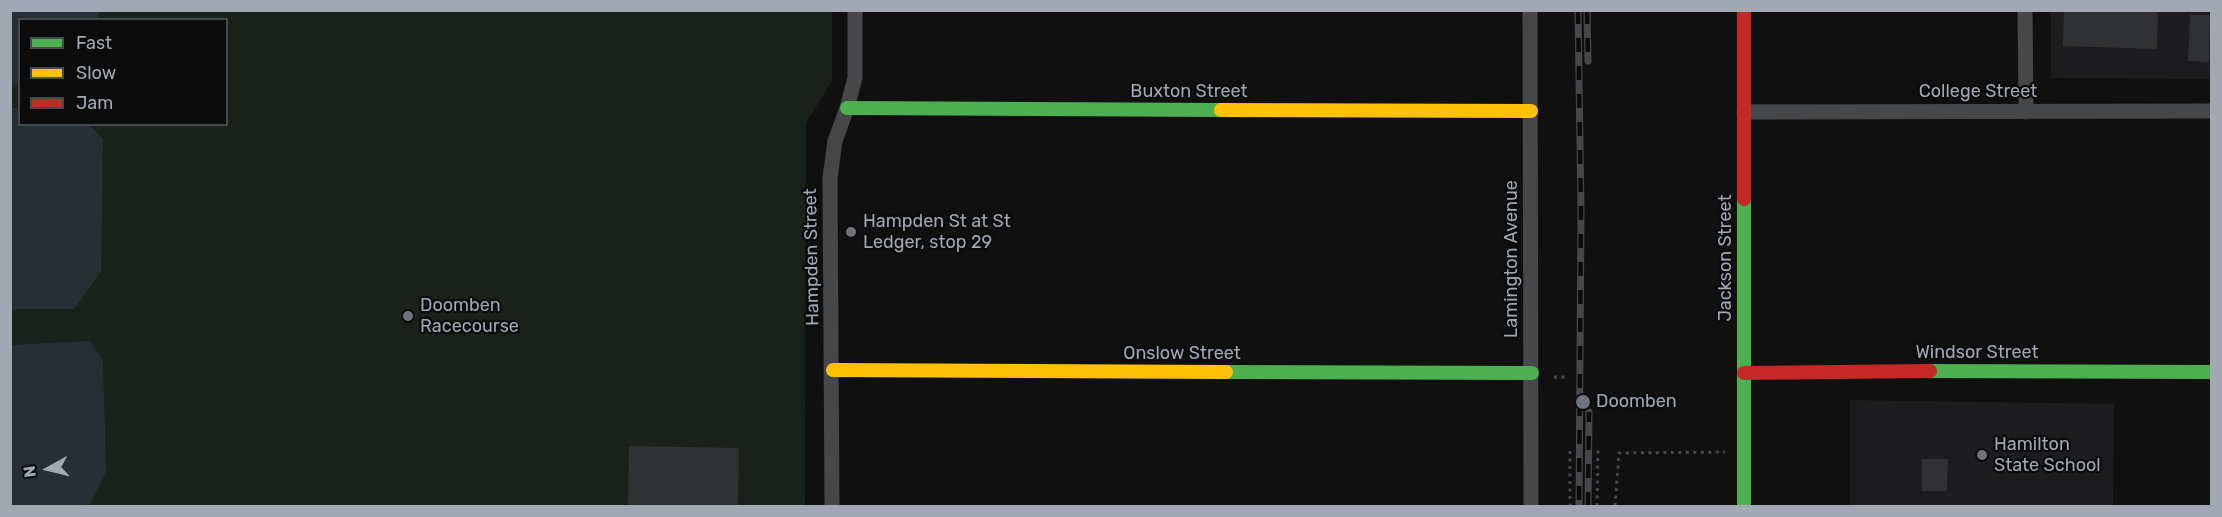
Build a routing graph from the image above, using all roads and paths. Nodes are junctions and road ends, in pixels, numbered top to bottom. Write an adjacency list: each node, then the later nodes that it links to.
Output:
1 (855, 10): 5 (street, Hampden Street)
2 (1530, 10): 6 (street, Lamington Avenue)
3 (1744, 10): 8 (street, Jackson Street)
4 (2025, 10): 9 (street)
5 (847, 108): 6 (street, Buxton Street); 10 (street, Hampden Street)
6 (1531, 111): 12 (street, Lamington Avenue)
7 (2211, 111): 9 (street, College Street)
8 (1744, 112): 9 (street, College Street); 13 (street, Jackson Street)
9 (2026, 112)
10 (833, 370): 12 (street, Onslow Street); 19 (street, Hampden Street)
11 (2211, 372): 13 (street, Windsor Street)
12 (1532, 373): 20 (street, Lamington Avenue)
13 (1744, 373): 24 (street, Jackson Street)
14 (1567, 377): 15 (path)
15 (1554, 378)
16 (1598, 450): 22 (path)
17 (1570, 451): 21 (path)
18 (1725, 452): 23 (path)
19 (832, 507)
20 (1531, 507)
21 (1570, 507)
22 (1597, 507)
23 (1615, 507)
24 (1744, 507)

